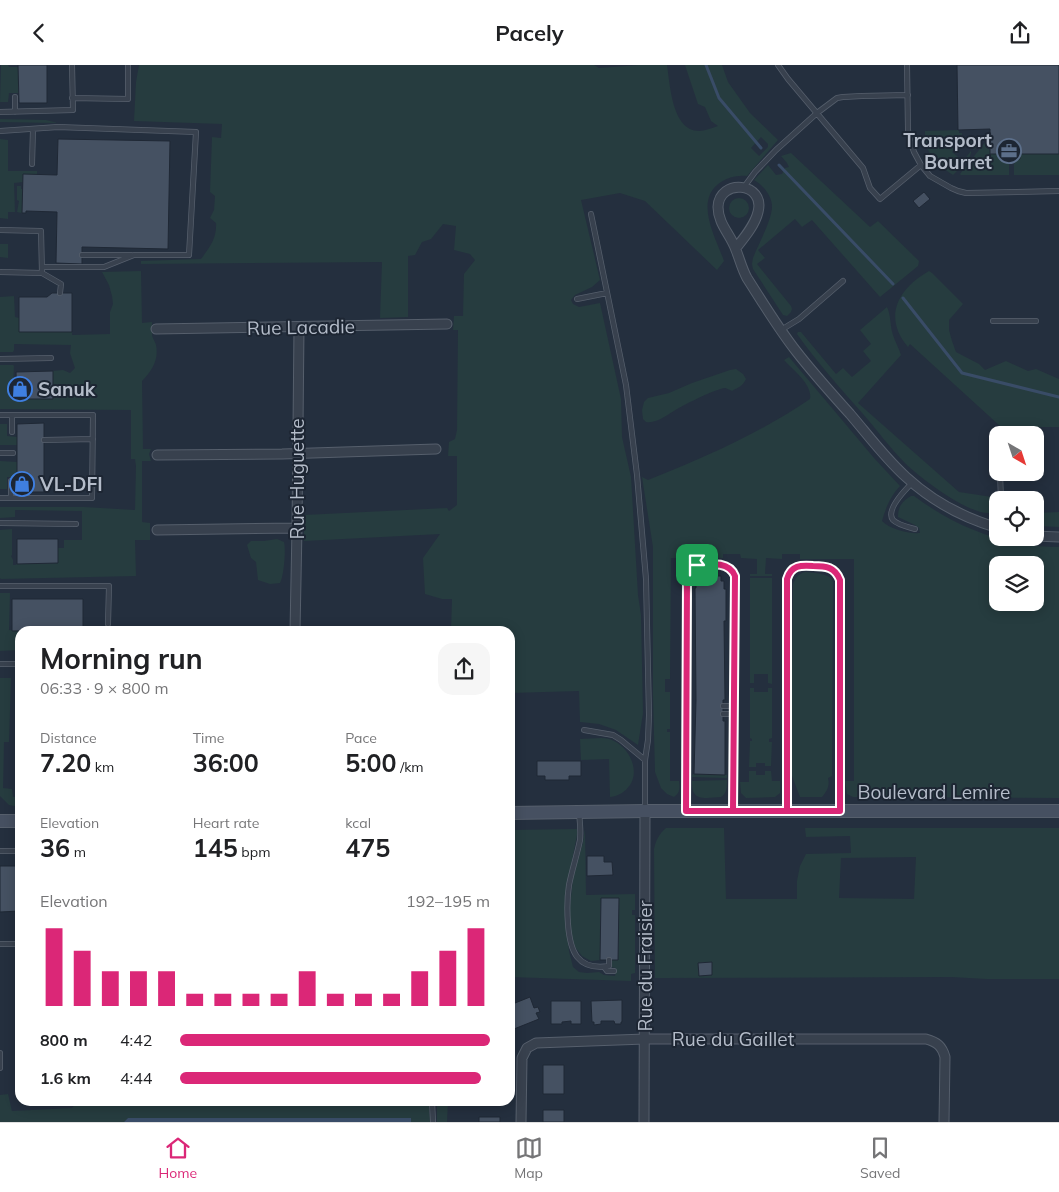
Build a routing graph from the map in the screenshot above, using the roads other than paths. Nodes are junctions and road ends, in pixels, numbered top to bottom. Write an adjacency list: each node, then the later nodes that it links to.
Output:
1 (72, 65): 7 (lane)
2 (128, 65): 7 (lane)
3 (778, 65): 10 (lane)
4 (907, 65): 5 (lane)
5 (908, 95): 10 (lane); 14 (lane)
6 (15, 97): 9 (lane)
7 (72, 98): 9 (lane)
8 (0, 112): 9 (lane)
9 (15, 112)
10 (817, 113): 14 (lane); 15 (lane)
11 (33, 129): 12 (lane); 13 (lane); 21 (lane)
12 (0, 131)
13 (32, 164)
14 (921, 165): 16 (lane)
15 (744, 187): 19 (street); 19 (street)
16 (1059, 191)
17 (591, 214): 26 (lane)
18 (0, 230): 22 (lane)
19 (736, 248): 33 (street)
20 (82, 255): 21 (lane)
21 (134, 255): 22 (lane)
22 (42, 270): 23 (lane); 25 (lane)
23 (0, 271)
24 (843, 281): 33 (lane)
25 (60, 293)
26 (607, 293): 27 (lane); 68 (lane)
27 (577, 299)
28 (993, 321): 29 (lane)
29 (1036, 321)
30 (447, 324): 31 (street, Rue Lacadie)
31 (299, 327): 32 (street, Rue Lacadie); 44 (street, Rue Huguette)
32 (156, 329)
33 (781, 329): 47 (street)
34 (51, 358): 35 (lane)
35 (0, 359)
36 (0, 415): 37 (lane)
37 (12, 415): 38 (lane); 39 (lane)
38 (12, 433)
39 (93, 439): 40 (lane); 49 (lane)
40 (44, 440)
41 (436, 449): 44 (street)
42 (0, 453): 43 (lane)
43 (13, 453)
44 (297, 453): 45 (street); 53 (street, Rue Huguette)
45 (157, 455)
46 (11, 481): 49 (lane)
47 (912, 483): 52 (street); 54 (lane)
48 (0, 498): 49 (lane)
49 (11, 498)
50 (0, 523): 51 (lane)
51 (76, 524)
52 (989, 525)
53 (297, 528): 55 (street); 60 (street, Rue Huguette)
54 (915, 529)
55 (157, 530)
56 (1044, 536): 57 (street)
57 (1059, 537)
58 (0, 586): 59 (lane)
59 (108, 624)
60 (295, 626)
61 (0, 664): 62 (lane)
62 (15, 664)
63 (734, 706): 64 (lane); 66 (lane); 70 (lane)
64 (723, 707)
65 (724, 714): 66 (lane)
66 (734, 714): 71 (lane)
67 (584, 730): 68 (lane)
68 (645, 760): 69 (lane)
69 (644, 811): 70 (main road, Boulevard Lemire); 75 (main road, Boulevard Lemire); 86 (street, Rue du Fraisier)
70 (686, 811): 71 (main road, Boulevard Lemire)
71 (733, 811): 72 (main road, Boulevard Lemire)
72 (787, 811): 73 (main road, Boulevard Lemire); 73 (lane)
73 (840, 811): 74 (main road, Boulevard Lemire)
74 (1059, 811)
75 (579, 812): 76 (main road, Boulevard Lemire); 84 (lane)
76 (515, 813)
77 (0, 821): 78 (main road)
78 (15, 821)
79 (0, 851): 80 (lane)
80 (15, 851)
81 (0, 944): 82 (lane)
82 (15, 944)
83 (609, 960): 84 (lane)
84 (604, 967): 85 (lane)
85 (614, 971)
86 (645, 1039): 91 (street, Rue du Gaillet); 92 (street, Rue du Fraisier); 93 (street, Rue du Gaillet)
87 (0, 1053): 88 (lane)
88 (0, 1068)
89 (432, 1106): 90 (lane)
90 (433, 1122)
91 (521, 1122)
92 (644, 1122)
93 (944, 1122)

